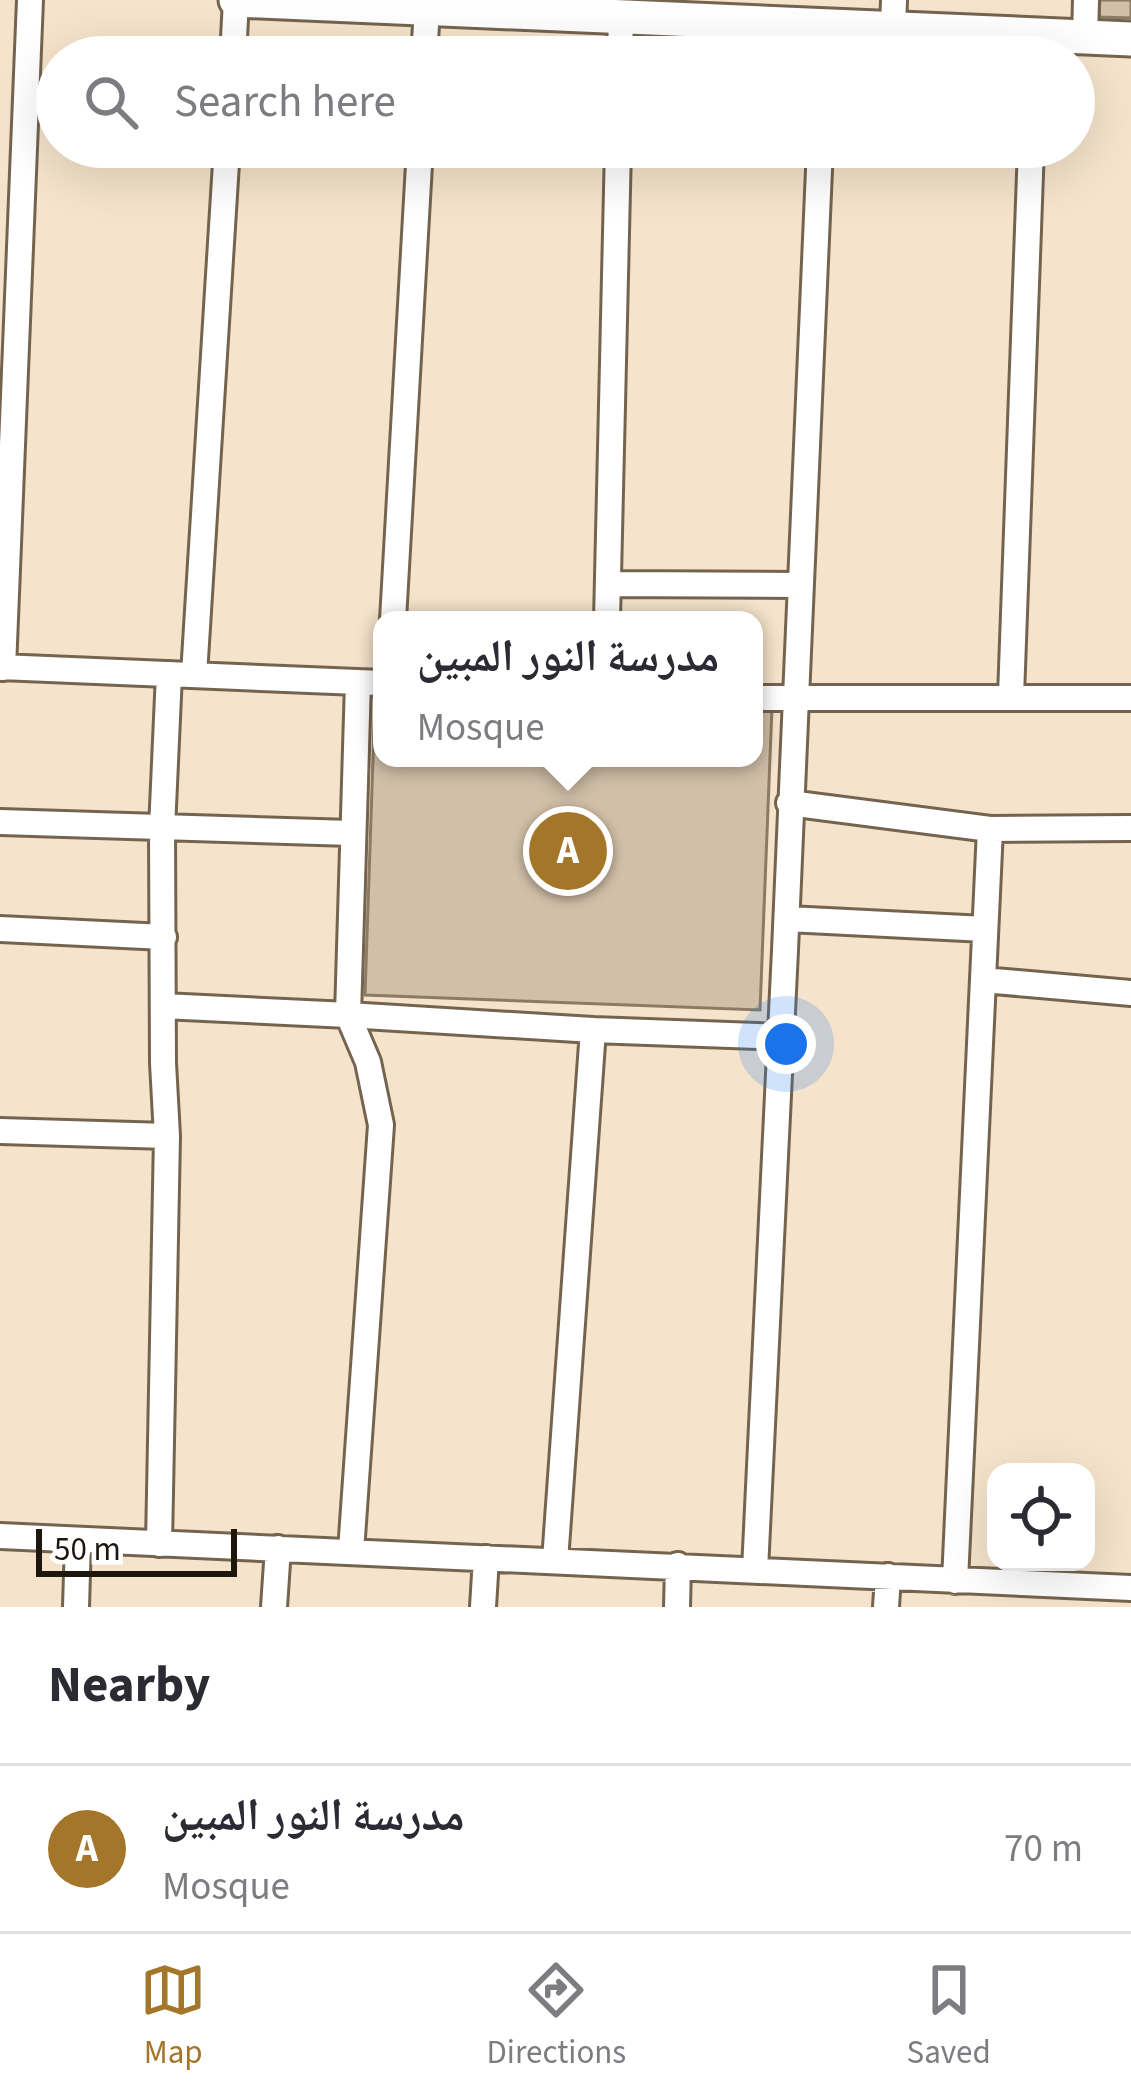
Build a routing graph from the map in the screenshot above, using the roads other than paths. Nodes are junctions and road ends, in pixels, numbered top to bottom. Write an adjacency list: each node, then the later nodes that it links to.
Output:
1 (30, 0): 27 (street)
2 (236, 0): 5 (street); 9 (street)
3 (1085, 0): 15 (street)
4 (484, 5): 5 (street); 8 (street)
5 (427, 8): 10 (street)
6 (690, 10): 8 (street); 12 (street)
7 (893, 14): 13 (street); 14 (street)
8 (621, 17): 11 (street)
9 (234, 36)
10 (425, 36)
11 (621, 36)
12 (803, 36)
13 (838, 36)
14 (991, 36)
15 (1084, 36)
16 (1095, 37): 17 (street)
17 (1131, 39)
18 (225, 168): 28 (street)
19 (418, 168): 25 (street)
20 (618, 168): 23 (street)
21 (819, 168): 24 (street)
22 (1030, 168): 30 (street)
23 (609, 584): 24 (street); 26 (street)
24 (800, 585): 33 (street)
25 (394, 611)
26 (608, 611)
27 (2, 668): 28 (street)
28 (182, 674): 29 (street); 37 (street)
29 (370, 683): 39 (street)
30 (1011, 696): 32 (street); 33 (street)
31 (763, 698): 33 (street)
32 (1131, 698)
33 (794, 700): 34 (street)
34 (789, 803): 38 (street); 40 (street)
35 (0, 822): 37 (street)
36 (1131, 828): 38 (street)
37 (162, 829): 39 (street); 43 (street)
38 (990, 829): 42 (street)
39 (351, 832): 47 (street)
40 (788, 919): 42 (street); 49 (street)
41 (0, 929): 43 (street)
42 (986, 929): 44 (street)
43 (164, 937): 46 (street)
44 (982, 980): 45 (street); 62 (street)
45 (1131, 993)
46 (163, 1006): 47 (street); 51 (street)
47 (348, 1015): 48 (street); 56 (street)
48 (593, 1030): 49 (street); 58 (street)
49 (784, 1037): 60 (street)
50 (0, 1132): 51 (street)
51 (166, 1136): 54 (street)
52 (0, 1536): 53 (street)
53 (78, 1540): 54 (street); 65 (street)
54 (159, 1544): 55 (street)
55 (278, 1548): 56 (street); 66 (street)
56 (351, 1551): 57 (street)
57 (486, 1558): 58 (street); 67 (street)
58 (555, 1561): 59 (street)
59 (678, 1565): 60 (street); 68 (street)
60 (755, 1570): 61 (street)
61 (888, 1576): 62 (street); 69 (street)
62 (955, 1581): 64 (street)
63 (1131, 1588): 64 (street)
64 (1081, 1597)
65 (76, 1607)
66 (274, 1607)
67 (483, 1607)
68 (676, 1607)
69 (886, 1607)

